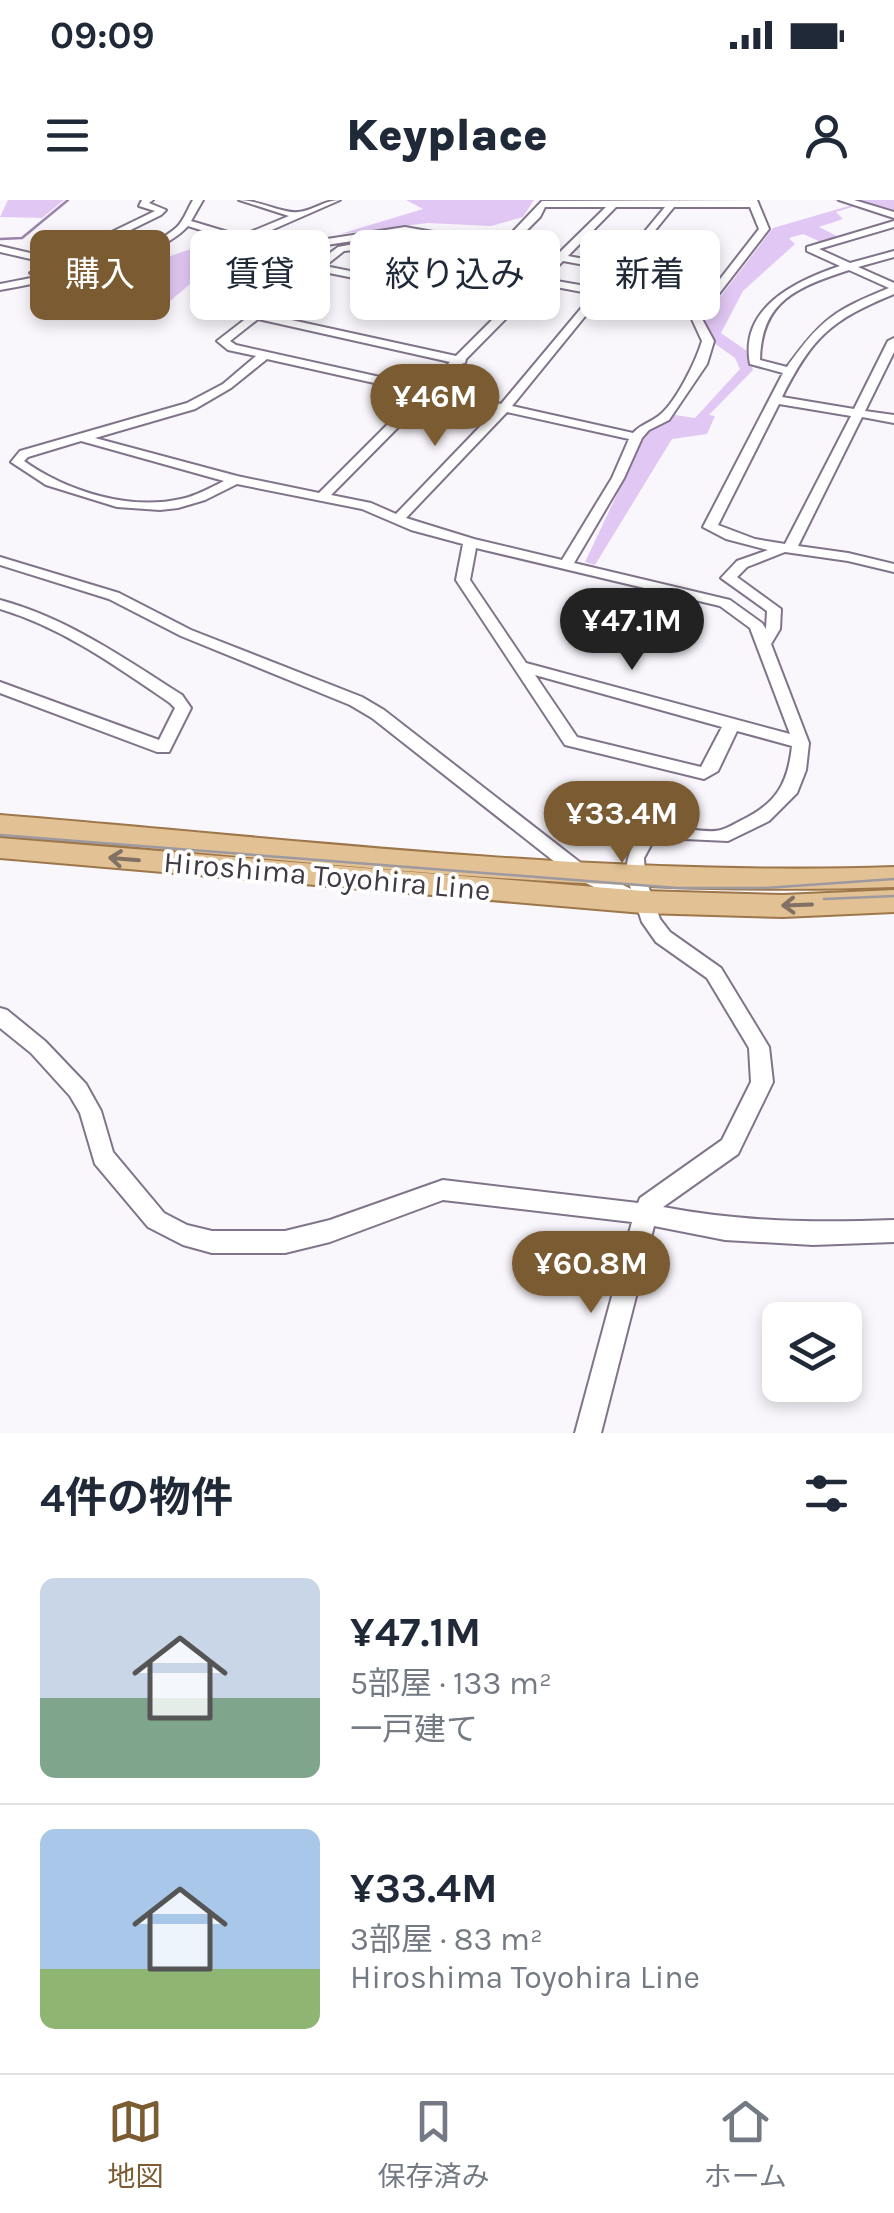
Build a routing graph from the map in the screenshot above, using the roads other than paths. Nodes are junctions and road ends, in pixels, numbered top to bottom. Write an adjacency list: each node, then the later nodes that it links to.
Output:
1 (148, 200): 13 (street)
2 (198, 200): 11 (street)
3 (244, 200): 9 (street)
4 (335, 200): 9 (street)
5 (844, 200): 10 (street)
6 (752, 202): 8 (street); 30 (street)
7 (614, 204): 8 (street); 16 (street); 22 (street)
8 (671, 204): 17 (street)
9 (299, 216): 15 (street)
10 (894, 216)
11 (186, 222): 14 (street); 29 (street)
12 (894, 224): 26 (street)
13 (123, 230)
14 (210, 230)
15 (265, 230)
16 (522, 230)
17 (650, 230)
18 (0, 249): 20 (street)
19 (894, 254): 23 (street)
20 (30, 256)
21 (560, 257): 22 (street)
22 (563, 258): 24 (street); 25 (street)
23 (874, 260): 26 (street); 27 (street)
24 (560, 261)
25 (580, 261)
26 (843, 266): 32 (street); 41 (street)
27 (894, 268)
28 (30, 277): 29 (street)
29 (18, 284): 31 (street)
30 (720, 285)
31 (0, 287)
32 (894, 288): 41 (street)
33 (580, 317): 44 (street)
34 (249, 320): 39 (street)
35 (267, 320): 40 (street)
36 (501, 320): 40 (street)
37 (697, 320): 48 (street)
38 (894, 341): 45 (street)
39 (265, 356): 42 (street); 47 (street)
40 (461, 362): 42 (street)
41 (790, 371): 43 (street)
42 (430, 393): 44 (street); 50 (street)
43 (777, 400): 45 (street); 53 (street)
44 (503, 409): 48 (street); 51 (street)
45 (858, 413): 46 (street); 53 (street)
46 (894, 420)
47 (79, 437): 49 (street); 49 (street)
48 (636, 437): 55 (street)
49 (235, 480): 50 (street)
50 (321, 498): 51 (street)
51 (399, 518): 52 (street)
52 (470, 542): 55 (street); 59 (street)
53 (790, 548): 56 (street); 58 (street)
54 (0, 561): 65 (street)
55 (566, 566): 58 (street)
56 (894, 568)
57 (0, 604): 60 (street)
58 (763, 645): 62 (street)
59 (520, 666): 61 (street); 61 (street)
60 (0, 687)
61 (731, 724): 62 (street)
62 (801, 743): 67 (street)
63 (0, 826): 65 (main road, Hiroshima Toyohira Line)
64 (0, 848): 67 (main road, Hiroshima Toyohira Line, one-way to 64)
65 (580, 872): 67 (main road, Hiroshima Toyohira Line)
66 (894, 877): 67 (main road, Hiroshima Toyohira Line)
67 (639, 890): 68 (main road, Hiroshima Toyohira Line, one-way to 67); 70 (street)
68 (894, 901)
69 (0, 1016): 70 (street)
70 (646, 1215): 71 (street); 72 (street)
71 (894, 1231)
72 (588, 1433)

